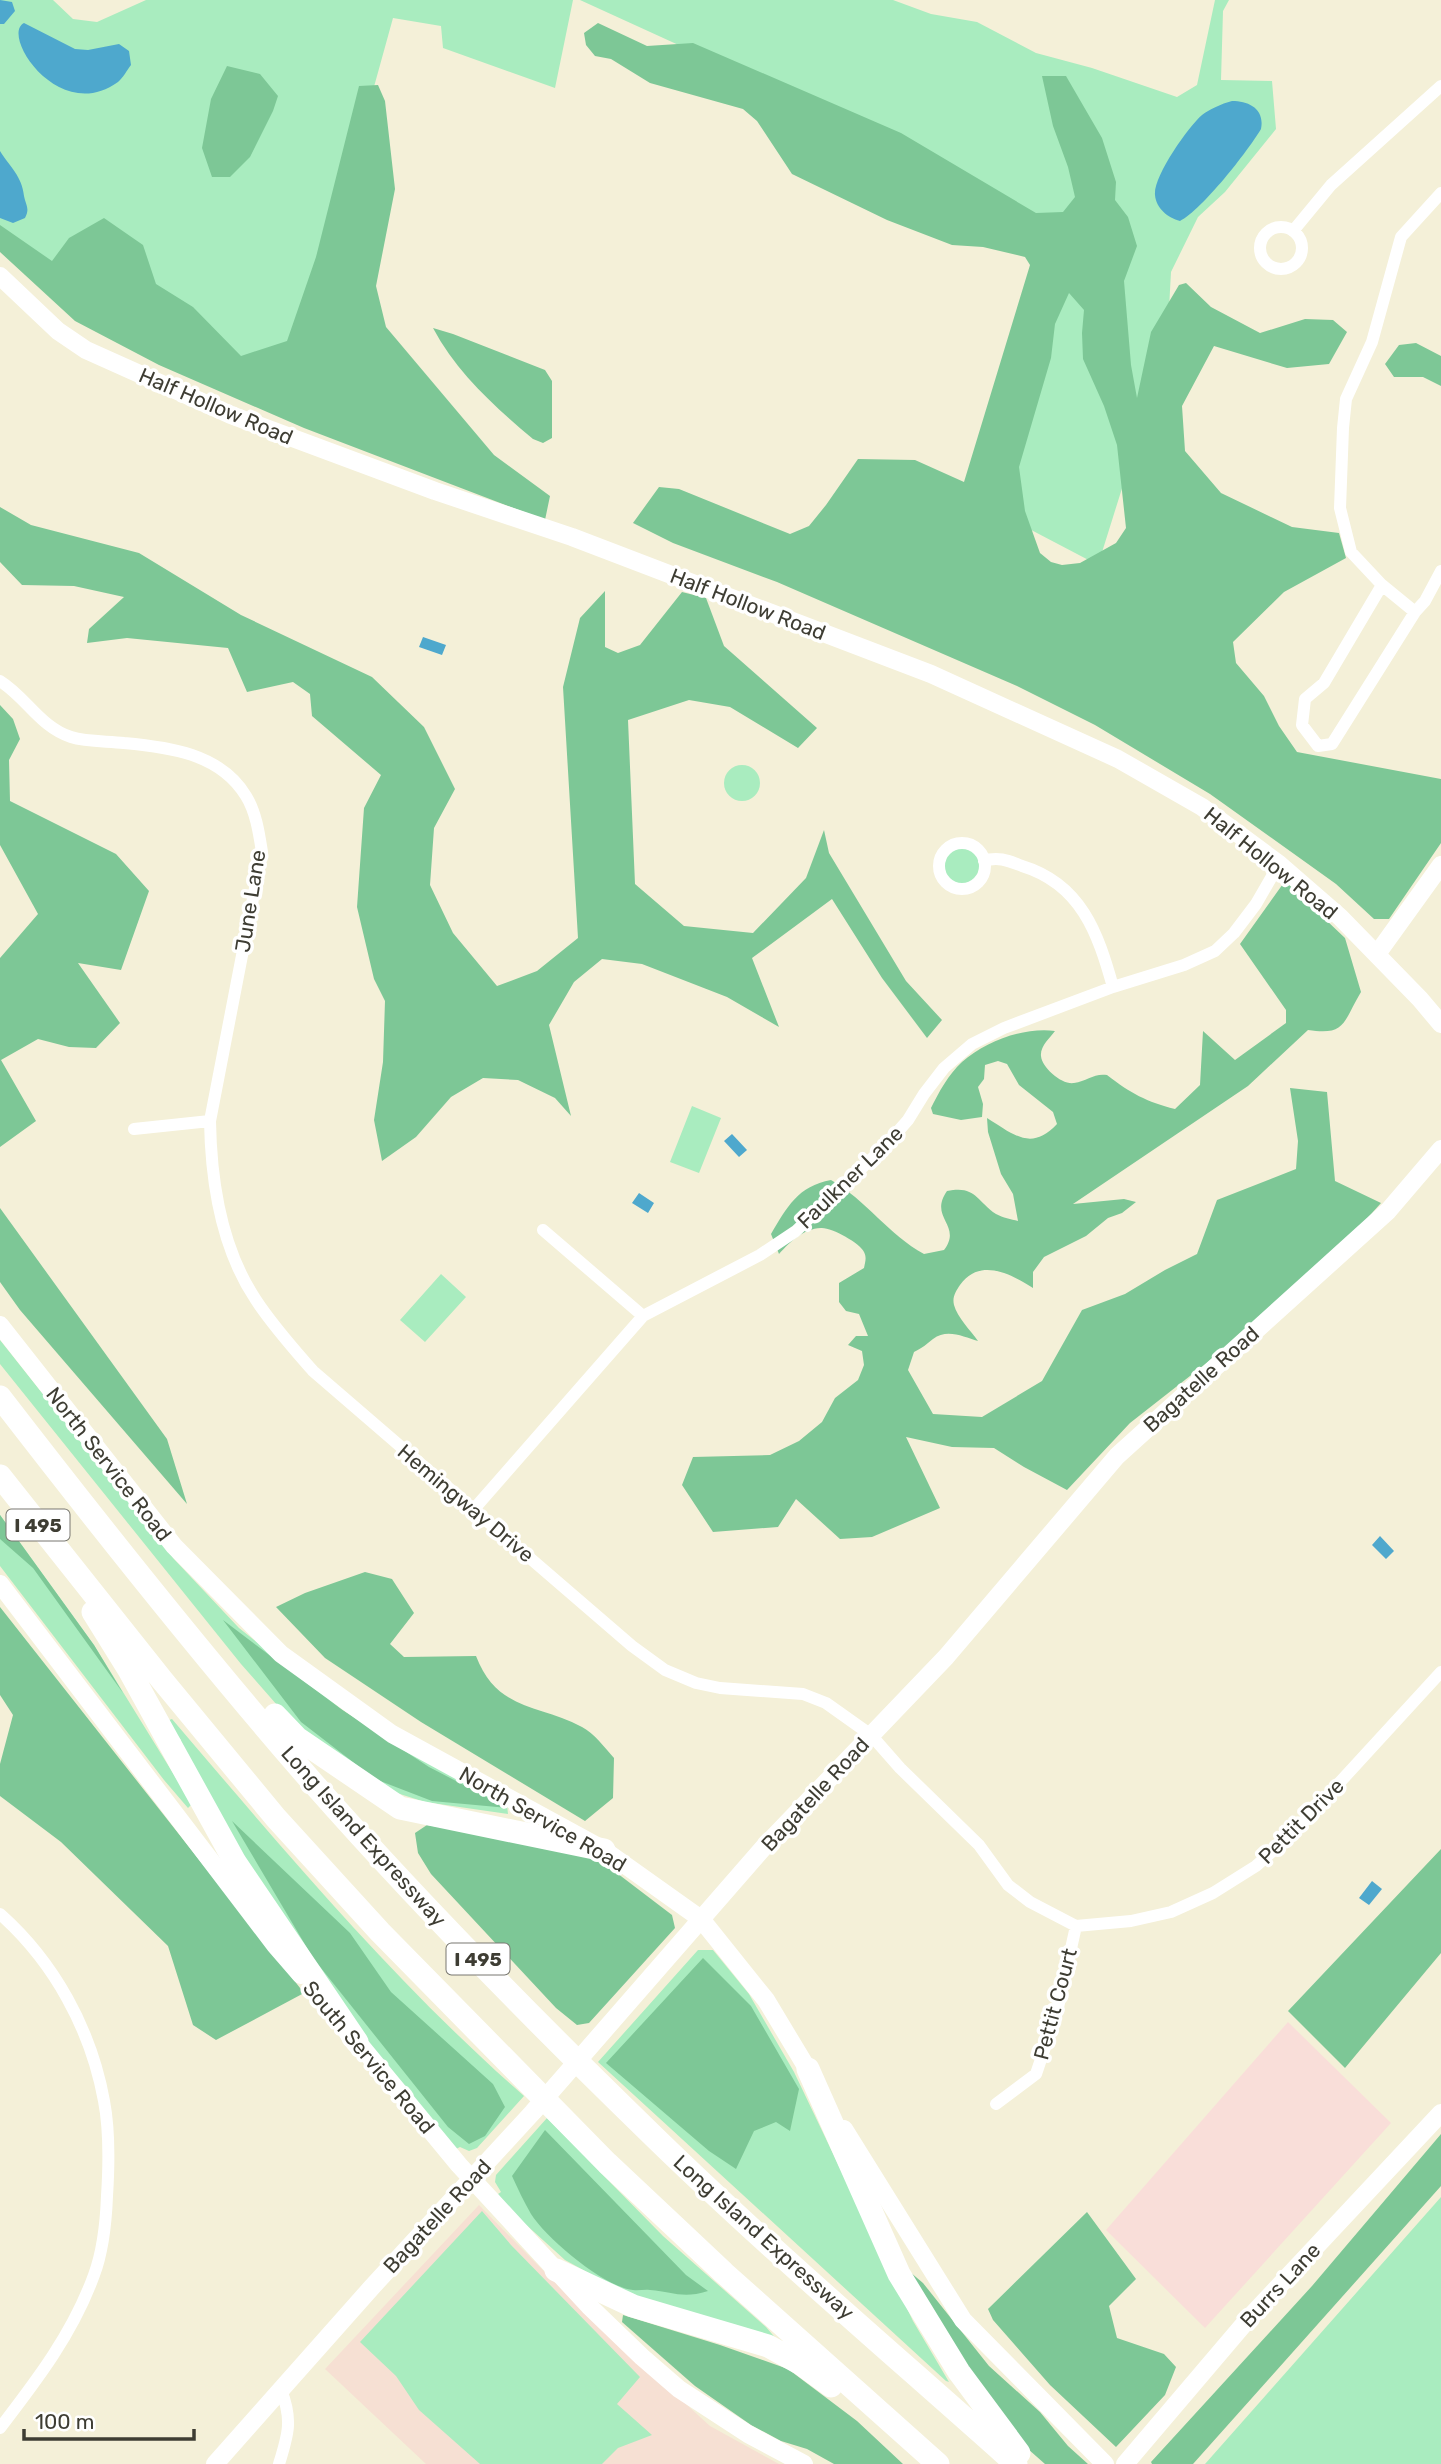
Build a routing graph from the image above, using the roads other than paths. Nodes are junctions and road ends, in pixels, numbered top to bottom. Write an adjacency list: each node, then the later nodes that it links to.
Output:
1 (1441, 86): 3 (street)
2 (1441, 193): 6 (street)
3 (1293, 231)
4 (0, 276): 10 (main road, Half Hollow Road)
5 (1441, 571): 7 (street)
6 (1382, 585): 7 (street); 7 (street)
7 (1415, 612)
8 (0, 681): 15 (street, June Lane)
9 (984, 861): 13 (street)
10 (1279, 864): 12 (main road, Half Hollow Road); 13 (street, Faulkner Lane)
11 (1441, 865): 12 (main road)
12 (1377, 954): 14 (main road, Half Hollow Road)
13 (1113, 987): 19 (street, Faulkner Lane)
14 (1441, 1024)
15 (210, 1121): 16 (street); 23 (street, Hemingway Drive)
16 (134, 1129)
17 (1441, 1149): 28 (main road, Bagatelle Road)
18 (542, 1230): 19 (street)
19 (643, 1316): 23 (street, Faulkner Lane)
20 (0, 1325): 29 (main road, North Service Road)
21 (0, 1397): 24 (highway, Long Island Expressway / I 495)
22 (0, 1476): 25 (highway, I 495)
23 (474, 1509): 28 (street, Hemingway Drive)
24 (94, 1519): 29 (highway); 46 (highway, Long Island Expressway / I 495)
25 (77, 1574): 33 (highway); 45 (highway, I 495)
26 (0, 1584): 33 (main road, South Service Road)
27 (1441, 1672): 32 (street, Pettit Drive)
28 (871, 1735): 31 (main road, Bagatelle Road); 32 (street)
29 (604, 1850): 31 (main road, North Service Road)
30 (0, 1914): 40 (street)
31 (701, 1919): 34 (main road, North Service Road); 37 (main road, Bagatelle Road)
32 (1076, 1926): 35 (street, Pettit Court)
33 (357, 2042): 37 (main road, South Service Road)
34 (808, 2069): 47 (highway); 48 (main road, North Service Road)
35 (996, 2104)
36 (1441, 2113): 49 (main road, Burrs Lane)
37 (472, 2179): 38 (main road, South Service Road); 39 (main road, Bagatelle Road)
38 (556, 2270): 43 (main road, South Service Road); 44 (highway)
39 (281, 2390): 41 (main road, Bagatelle Road); 42 (street)
40 (0, 2428)
41 (215, 2464)
42 (279, 2464)
43 (804, 2464)
44 (929, 2464)
45 (938, 2464)
46 (1016, 2464)
47 (1028, 2464)
48 (1105, 2464)
49 (1125, 2464)

